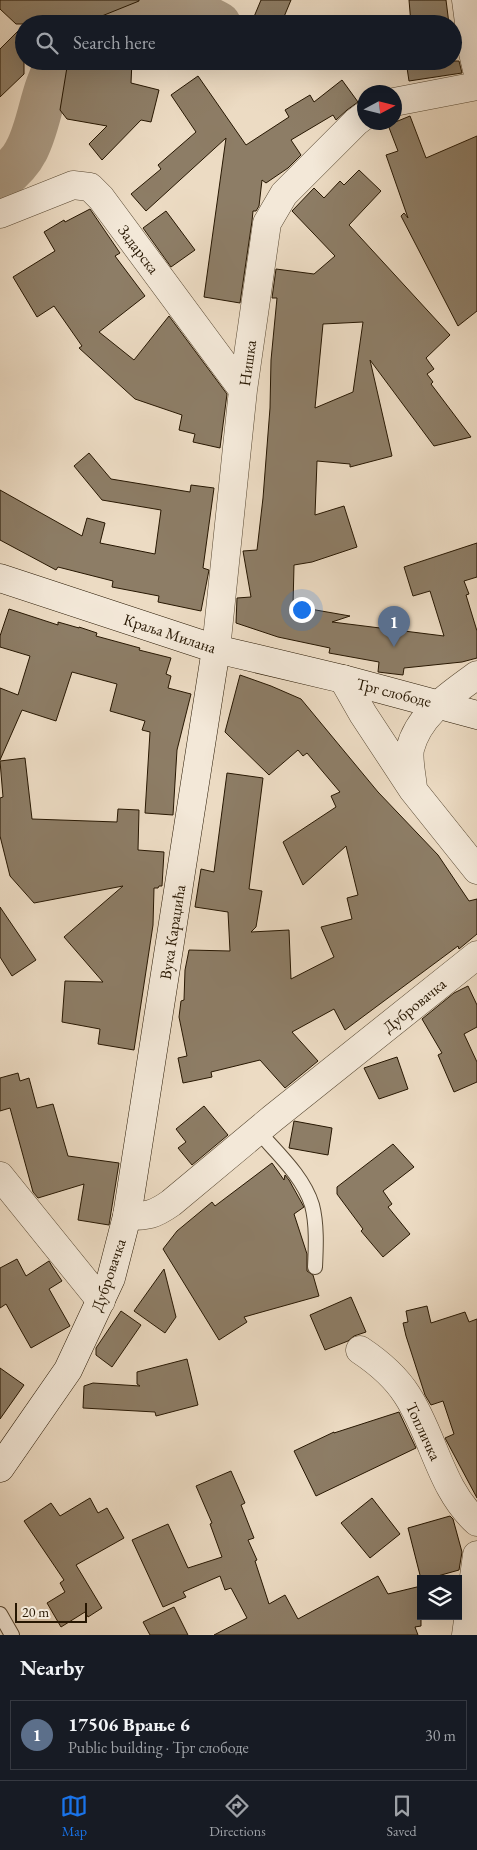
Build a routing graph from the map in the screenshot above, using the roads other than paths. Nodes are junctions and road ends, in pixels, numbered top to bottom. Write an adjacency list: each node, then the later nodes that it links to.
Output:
1 (467, 8): 2 (street)
2 (475, 62)
3 (477, 86): 4 (street)
4 (402, 100)
5 (357, 123): 7 (street, Нишка)
6 (0, 214): 7 (street, Задарска)
7 (243, 390): 9 (street, Нишка)
8 (0, 578): 9 (street, Краља Милана)
9 (216, 649): 11 (street, Краља Милана); 19 (street, Вука Караџића)
10 (477, 675): 12 (street, Трг слободе)
11 (343, 679): 12 (street, Трг слободе); 14 (street, Трг слободе)
12 (437, 704): 13 (street); 14 (street)
13 (477, 715)
14 (413, 790): 15 (street, Трг слободе)
15 (477, 870)
16 (477, 954): 17 (street, Дубровачка)
17 (258, 1131): 19 (street, Дубровачка); 20 (lane)
18 (0, 1176): 21 (street)
19 (127, 1216): 21 (street, Дубровачка)
20 (315, 1267)
21 (101, 1301): 23 (street, Дубровачка)
22 (360, 1350): 24 (street, Топличка)
23 (0, 1468)
24 (477, 1522)
25 (477, 1555): 28 (street)
26 (0, 1614): 27 (lane)
27 (12, 1635)
28 (466, 1635)

